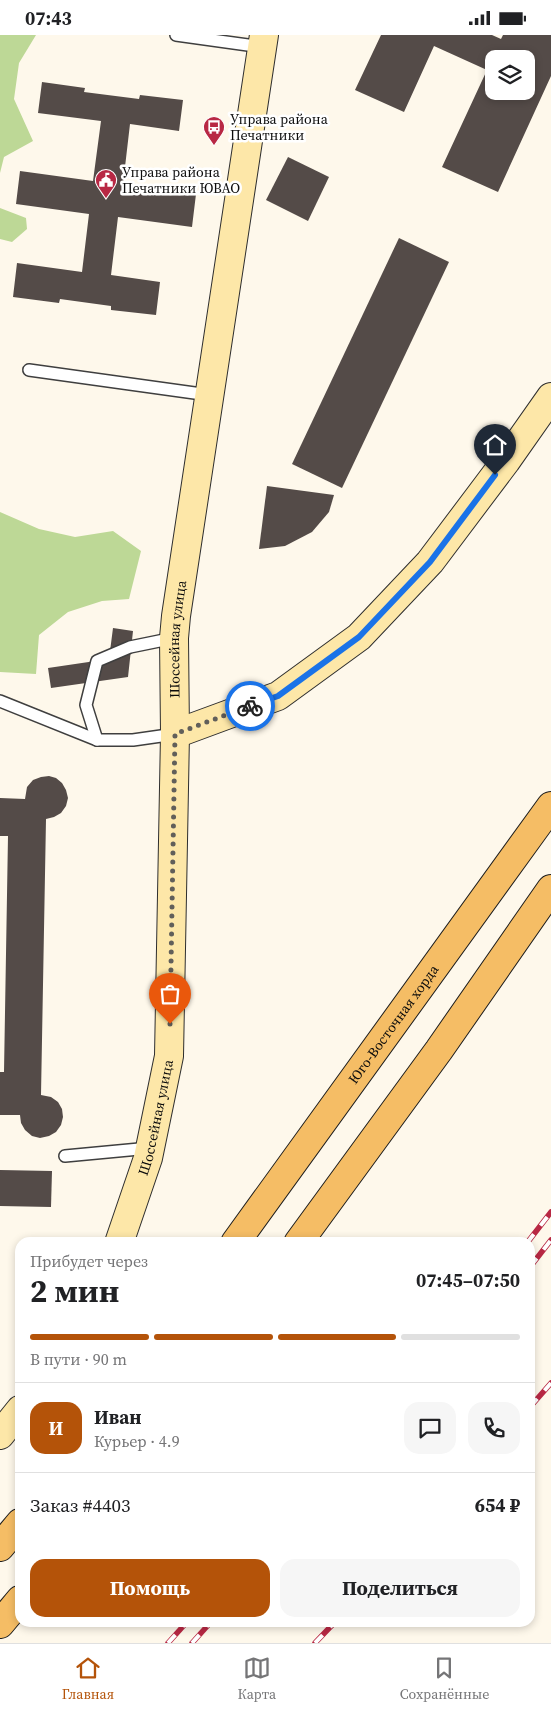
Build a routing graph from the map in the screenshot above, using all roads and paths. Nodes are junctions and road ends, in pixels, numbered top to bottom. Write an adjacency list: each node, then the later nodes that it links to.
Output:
1 (176, 35): 2 (lane)
2 (263, 41): 4 (main road, Шоссейная улица)
3 (29, 370): 4 (lane)
4 (209, 395): 6 (main road, Шоссейная улица)
5 (551, 397): 8 (main road)
6 (174, 638): 8 (main road, Шоссейная улица); 9 (lane)
7 (0, 701): 9 (lane)
8 (175, 734): 9 (lane); 12 (main road, Шоссейная улица)
9 (97, 740)
10 (551, 805): 15 (main road, Юго-Восточная хорда)
11 (551, 889): 16 (main road)
12 (150, 1148): 13 (lane); 14 (main road, Шоссейная улица)
13 (65, 1156)
14 (121, 1237)
15 (239, 1237)
16 (302, 1237)
17 (15, 1416): 18 (main road)
18 (0, 1435)
19 (15, 1529): 20 (main road)
20 (0, 1547)
21 (15, 1606): 22 (main road)
22 (0, 1624)

